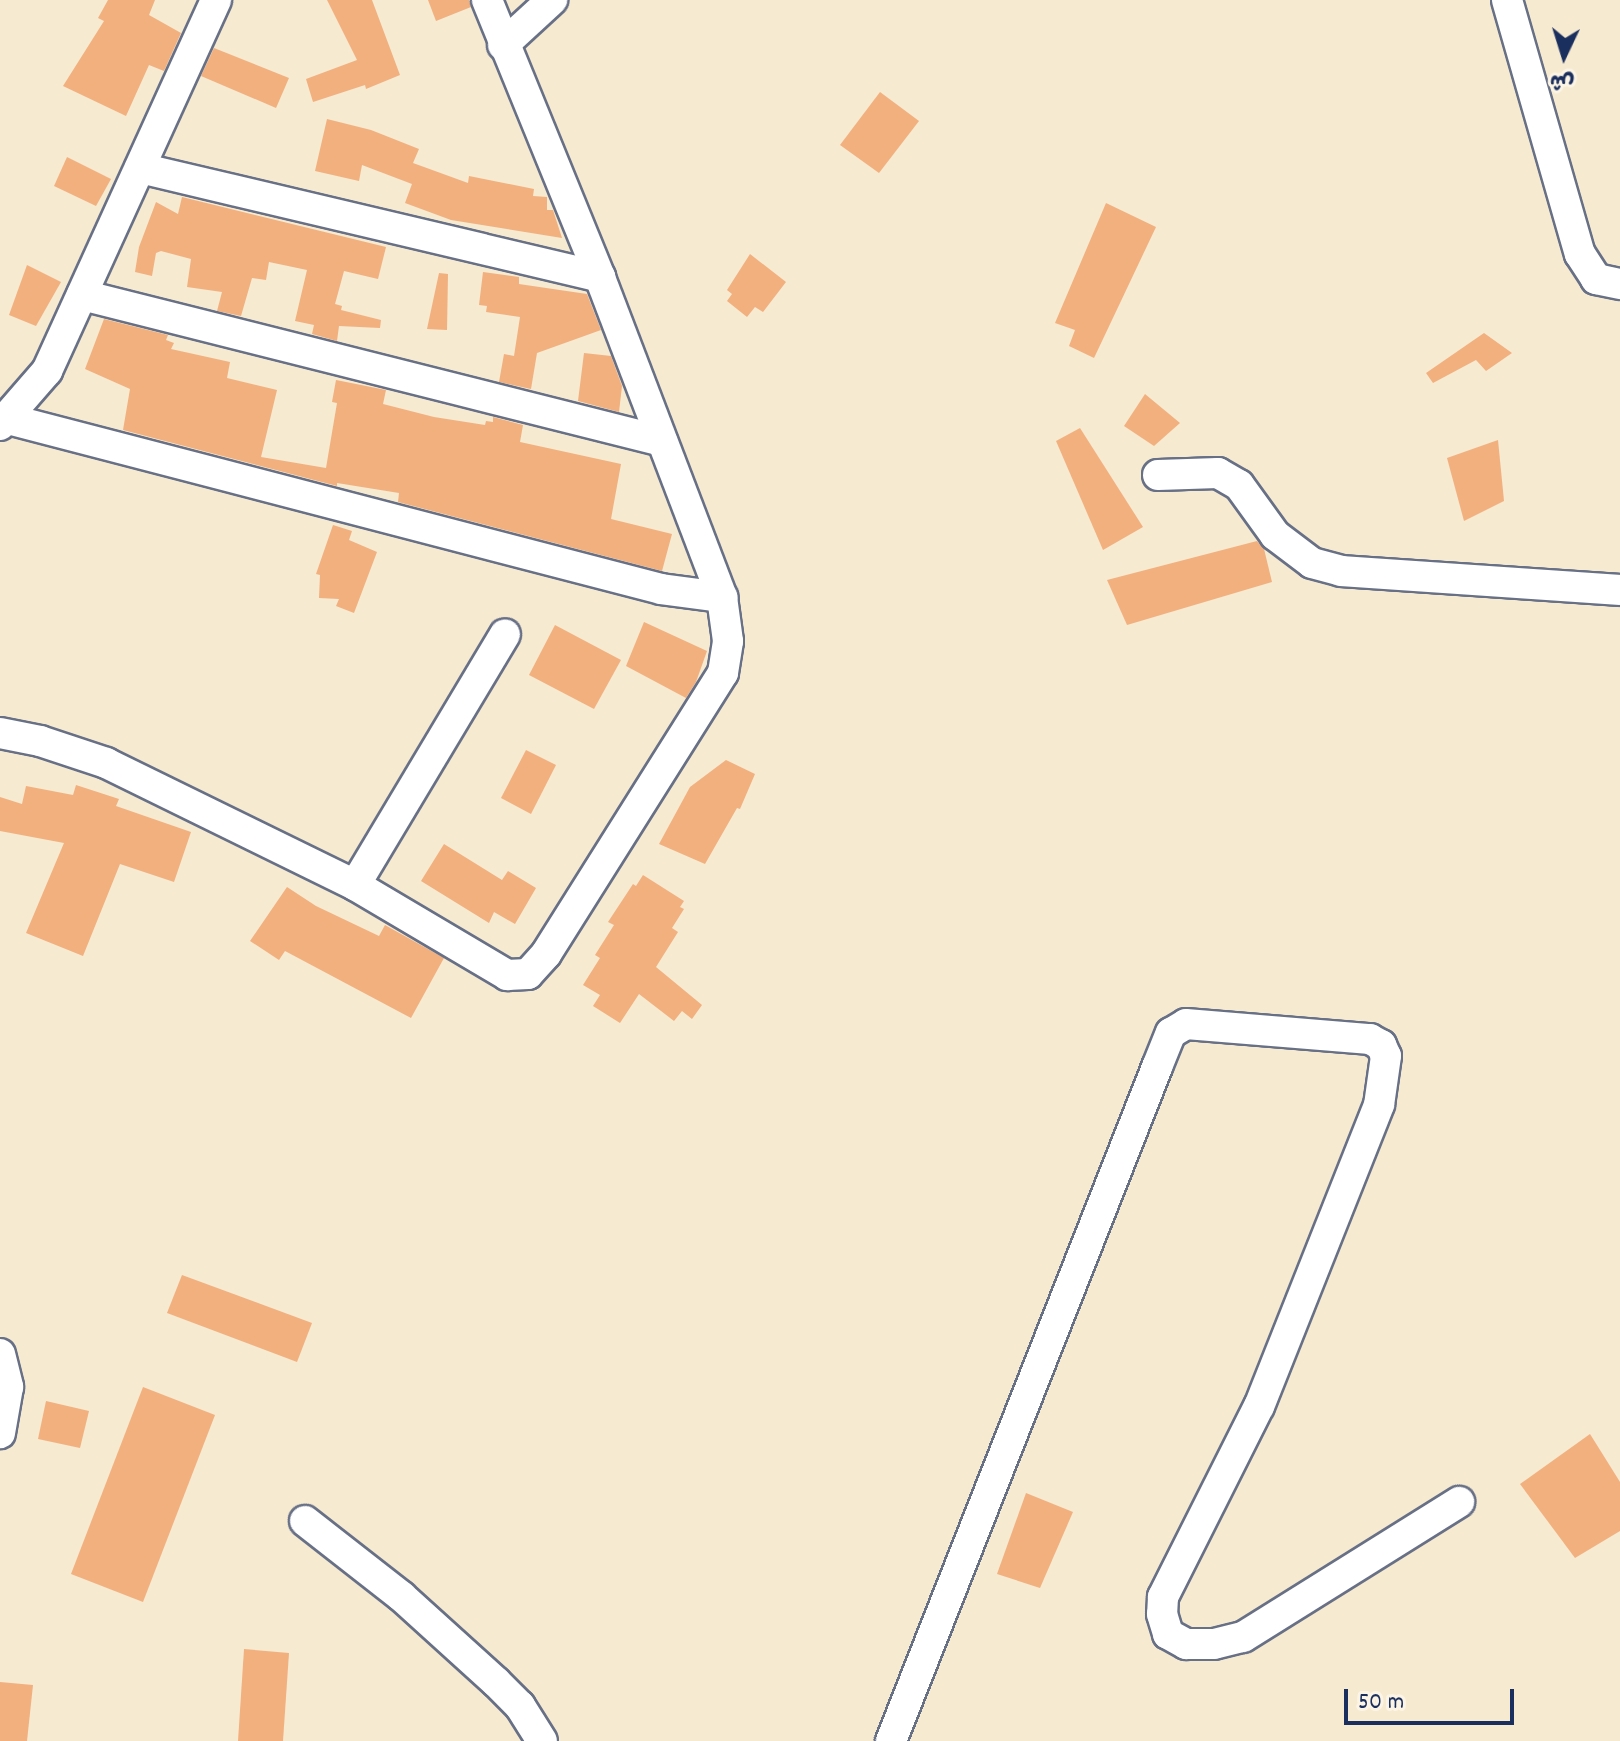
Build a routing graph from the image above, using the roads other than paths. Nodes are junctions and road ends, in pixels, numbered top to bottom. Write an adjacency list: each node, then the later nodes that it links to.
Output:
1 (216, 0): 6 (street)
2 (487, 0): 5 (street)
3 (552, 0): 5 (street)
4 (1507, 0): 8 (street)
5 (503, 45): 7 (street)
6 (140, 168): 7 (street); 9 (street)
7 (600, 277): 11 (street)
8 (1620, 284)
9 (82, 295): 10 (street); 11 (street)
10 (4, 422): 14 (street)
11 (662, 441): 14 (street)
12 (1158, 475): 13 (street)
13 (1620, 590)
14 (722, 597): 17 (street)
15 (505, 634): 17 (street)
16 (0, 733): 17 (street)
17 (355, 885)
18 (0, 1354): 19 (street)
19 (0, 1433)
20 (1459, 1502): 23 (street)
21 (305, 1521): 22 (street)
22 (542, 1741)
23 (891, 1741)

